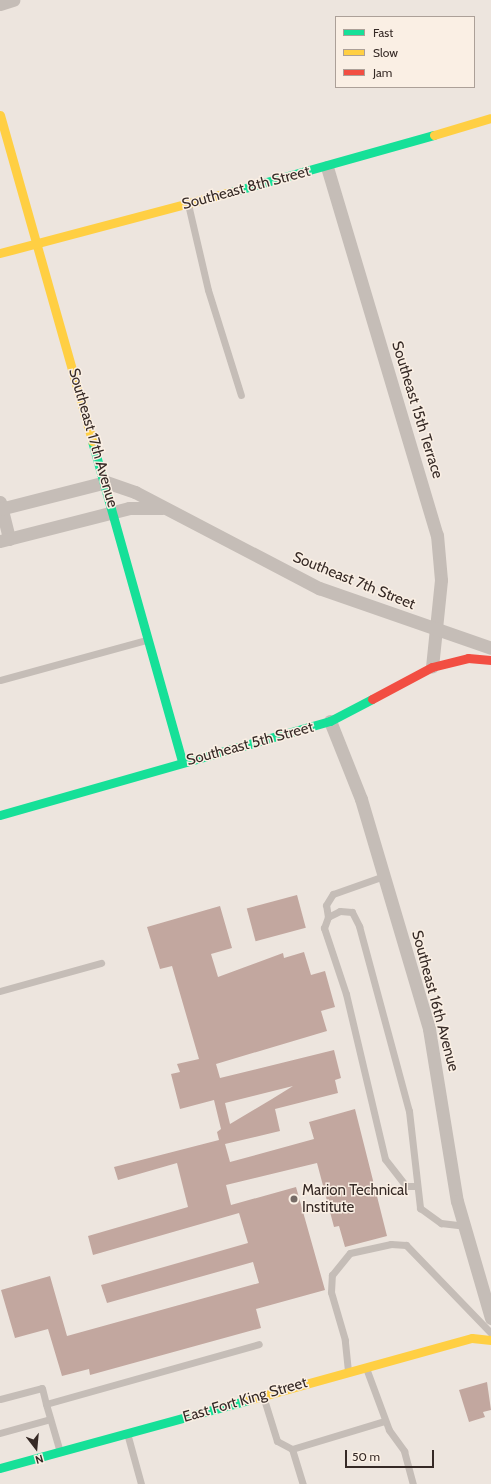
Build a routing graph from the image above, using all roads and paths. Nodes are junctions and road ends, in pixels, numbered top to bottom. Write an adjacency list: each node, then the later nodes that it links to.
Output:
1 (13, 0): 2 (street)
2 (0, 4)
3 (0, 115): 5 (street, Southeast 17th Avenue)
4 (491, 118): 6 (street, Southeast 8th Street)
5 (2, 130): 8 (street, Southeast 17th Avenue)
6 (327, 167): 7 (street, Southeast 8th Street); 16 (street, Southeast 15th Terrace)
7 (188, 203): 8 (street, Southeast 8th Street); 10 (lane)
8 (38, 242): 9 (street, Southeast 8th Street); 11 (street, Southeast 17th Avenue)
9 (0, 253)
10 (241, 395)
11 (106, 482): 12 (street); 13 (street, Southeast 7th Street); 14 (street, Southeast 17th Avenue)
12 (1, 506): 15 (street)
13 (168, 508): 14 (street, Southeast 7th Street); 16 (street, Southeast 7th Street)
14 (113, 511): 15 (street, Southeast 7th Street); 17 (street, Southeast 17th Avenue)
15 (4, 540)
16 (433, 628): 18 (street, Southeast 7th Street); 20 (street, Southeast 15th Terrace)
17 (148, 639): 21 (lane); 23 (street, Southeast 17th Avenue)
18 (491, 648)
19 (491, 660): 20 (street, Southeast 5th Street)
20 (432, 667): 22 (street, Southeast 5th Street)
21 (0, 680)
22 (330, 721): 23 (street, Southeast 5th Street); 25 (street, Southeast 16th Avenue)
23 (182, 762): 24 (street, Southeast 5th Street)
24 (0, 815)
25 (384, 876): 26 (lane); 30 (street, Southeast 16th Avenue)
26 (328, 917): 29 (lane); 29 (lane)
27 (101, 963): 28 (lane)
28 (0, 991)
29 (416, 1186): 30 (lane)
30 (464, 1226): 31 (street, Southeast 16th Avenue)
31 (491, 1318)
32 (491, 1333): 36 (lane)
33 (491, 1340): 35 (street, East Fort King Street)
34 (259, 1344): 39 (lane)
35 (366, 1366): 36 (street, East Fort King Street); 41 (lane)
36 (348, 1372): 37 (street, East Fort King Street)
37 (263, 1396): 43 (street, East Fort King Street); 44 (lane)
38 (0, 1399): 39 (lane)
39 (46, 1404): 40 (lane)
40 (50, 1419): 42 (lane); 45 (lane)
41 (385, 1421): 44 (lane); 49 (lane)
42 (0, 1433)
43 (127, 1433): 45 (street, East Fort King Street); 47 (lane)
44 (292, 1449): 48 (lane)
45 (60, 1452): 46 (street, East Fort King Street)
46 (0, 1468)
47 (141, 1484)
48 (303, 1484)
49 (413, 1484)

